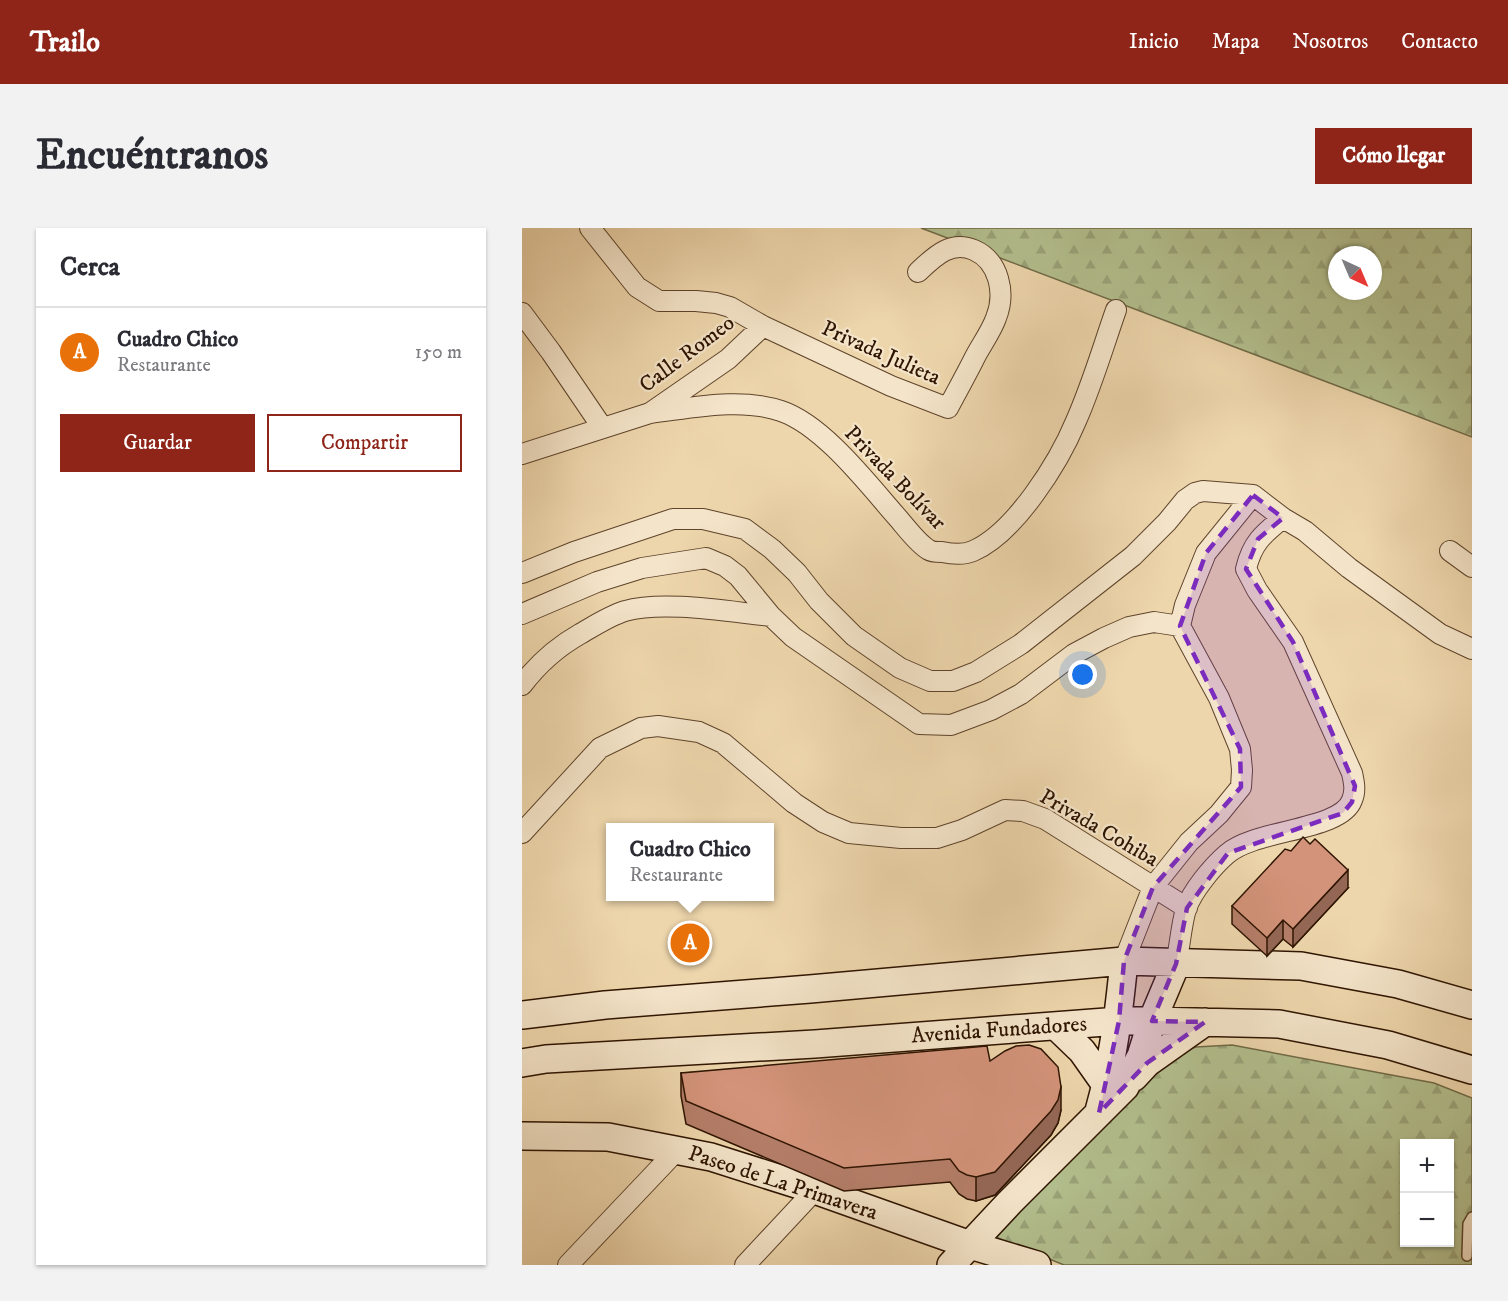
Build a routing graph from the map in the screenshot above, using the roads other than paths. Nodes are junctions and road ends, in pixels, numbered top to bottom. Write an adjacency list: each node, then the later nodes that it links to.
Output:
1 (590, 228): 5 (street, Privada Julieta)
2 (918, 272): 5 (street, Privada Julieta)
3 (1116, 310): 6 (street, Privada Bolívar)
4 (522, 313): 7 (street)
5 (763, 326): 6 (street, Calle Romeo)
6 (650, 413): 7 (street, Calle Romeo)
7 (602, 427): 8 (street)
8 (522, 454)
9 (1254, 495): 10 (street); 13 (street); 16 (street)
10 (1283, 518): 17 (street); 21 (street)
11 (1450, 551): 12 (street)
12 (1472, 567)
13 (522, 573)
14 (522, 614): 15 (street)
15 (771, 616): 16 (street); 18 (street)
16 (1180, 626): 20 (street)
17 (1472, 649)
18 (522, 685)
19 (522, 833): 20 (street, Privada Cohiba)
20 (1153, 887): 21 (street, Privada Cohiba); 22 (street)
21 (1187, 908): 23 (street)
22 (1124, 961): 23 (main road); 25 (main road); 26 (main road)
23 (1176, 964): 24 (main road); 27 (main road)
24 (1472, 1005)
25 (522, 1015)
26 (1119, 1021): 27 (main road, Avenida Fundadores); 29 (main road, Avenida Fundadores); 32 (main road)
27 (1152, 1021): 28 (main road, Avenida Fundadores); 32 (main road)
28 (1205, 1022): 31 (main road, Avenida Fundadores); 32 (main road)
29 (1057, 1027): 30 (main road, Avenida Fundadores); 32 (main road)
30 (522, 1063)
31 (1472, 1070)
32 (1116, 1086): 37 (main road)
33 (522, 1136): 34 (main road, Paseo de La Primavera)
34 (677, 1149): 35 (main road, Paseo de La Primavera); 40 (street)
35 (815, 1190): 37 (main road, Paseo de La Primavera); 41 (street)
36 (1472, 1217): 38 (lane)
37 (970, 1245): 39 (main road, Paseo de La Primavera); 42 (main road)
38 (1467, 1256)
39 (1004, 1260): 43 (main road, Paseo de La Primavera)
40 (568, 1265)
41 (746, 1265)
42 (951, 1265)
43 (1037, 1265)

